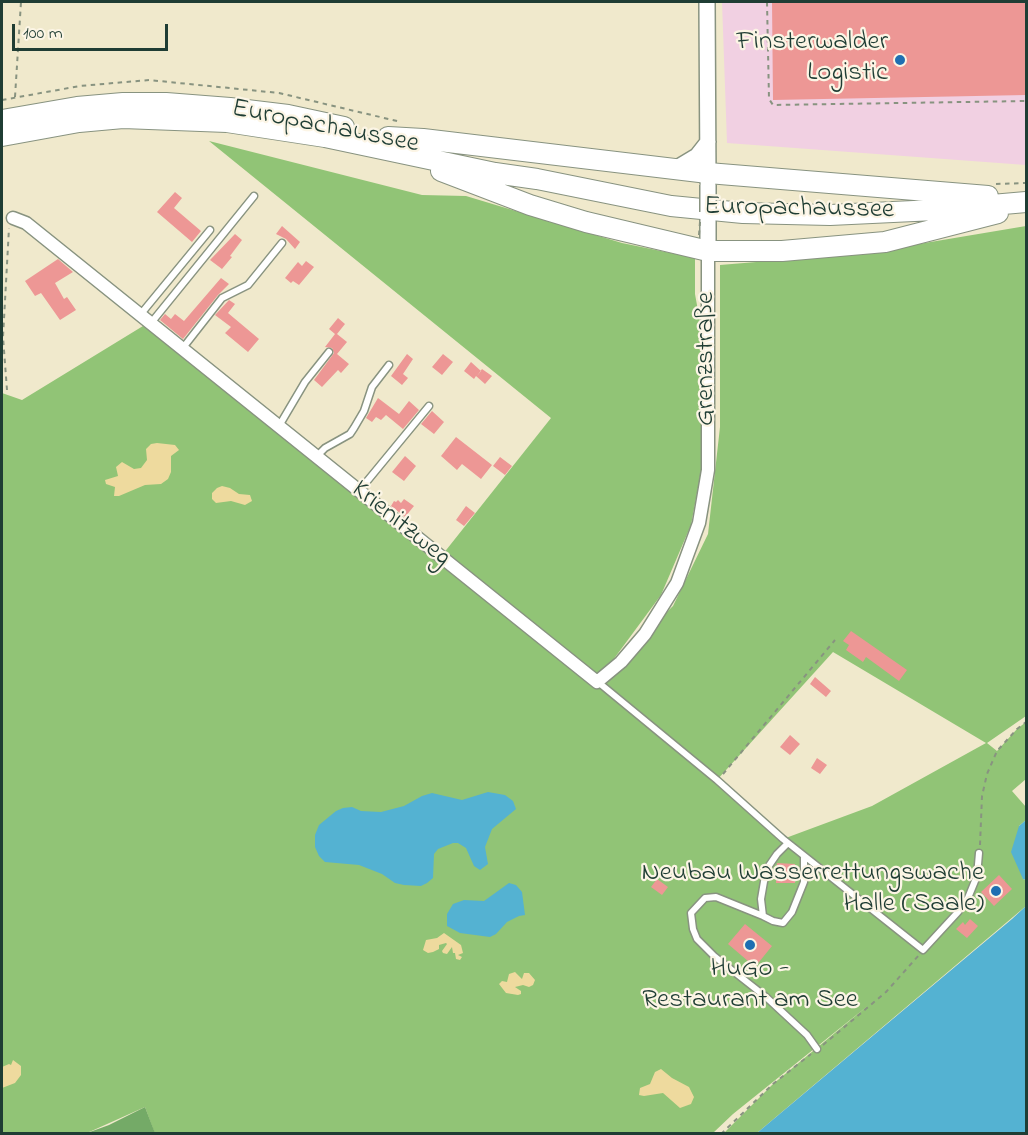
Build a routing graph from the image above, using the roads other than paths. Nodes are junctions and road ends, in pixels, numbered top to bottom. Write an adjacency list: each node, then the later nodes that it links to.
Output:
1 (707, 2): 4 (street, Grenzstraße)
2 (2, 120): 5 (main road, Europachaussee)
3 (2, 136): 5 (main road, Europachaussee)
4 (708, 142): 6 (street); 7 (street, Grenzstraße)
5 (389, 143): 6 (main road); 9 (main road, Europachaussee); 13 (main road)
6 (676, 168): 7 (main road)
7 (708, 179): 9 (main road); 13 (street, Grenzstraße, bridge)
8 (254, 196): 15 (lane)
9 (1026, 202): 13 (main road)
10 (13, 218): 14 (street, Krienitzweg)
11 (210, 230): 14 (lane)
12 (282, 243): 16 (lane)
13 (708, 243): 23 (street, Grenzstraße)
14 (140, 315): 15 (street, Krienitzweg)
15 (150, 324): 16 (street, Krienitzweg)
16 (182, 349): 20 (street, Krienitzweg)
17 (329, 352): 20 (lane)
18 (390, 364): 21 (lane)
19 (429, 406): 22 (lane)
20 (278, 427): 21 (street, Krienitzweg)
21 (316, 457): 22 (street, Krienitzweg)
22 (359, 492): 23 (street, Krienitzweg)
23 (597, 682): 24 (lane, Krienitzweg)
24 (785, 841): 26 (lane, Krienitzweg); 27 (lane)
25 (979, 853): 26 (lane, Krienitzweg)
26 (804, 856): 27 (lane)
27 (763, 916): 28 (lane)
28 (817, 1049)

